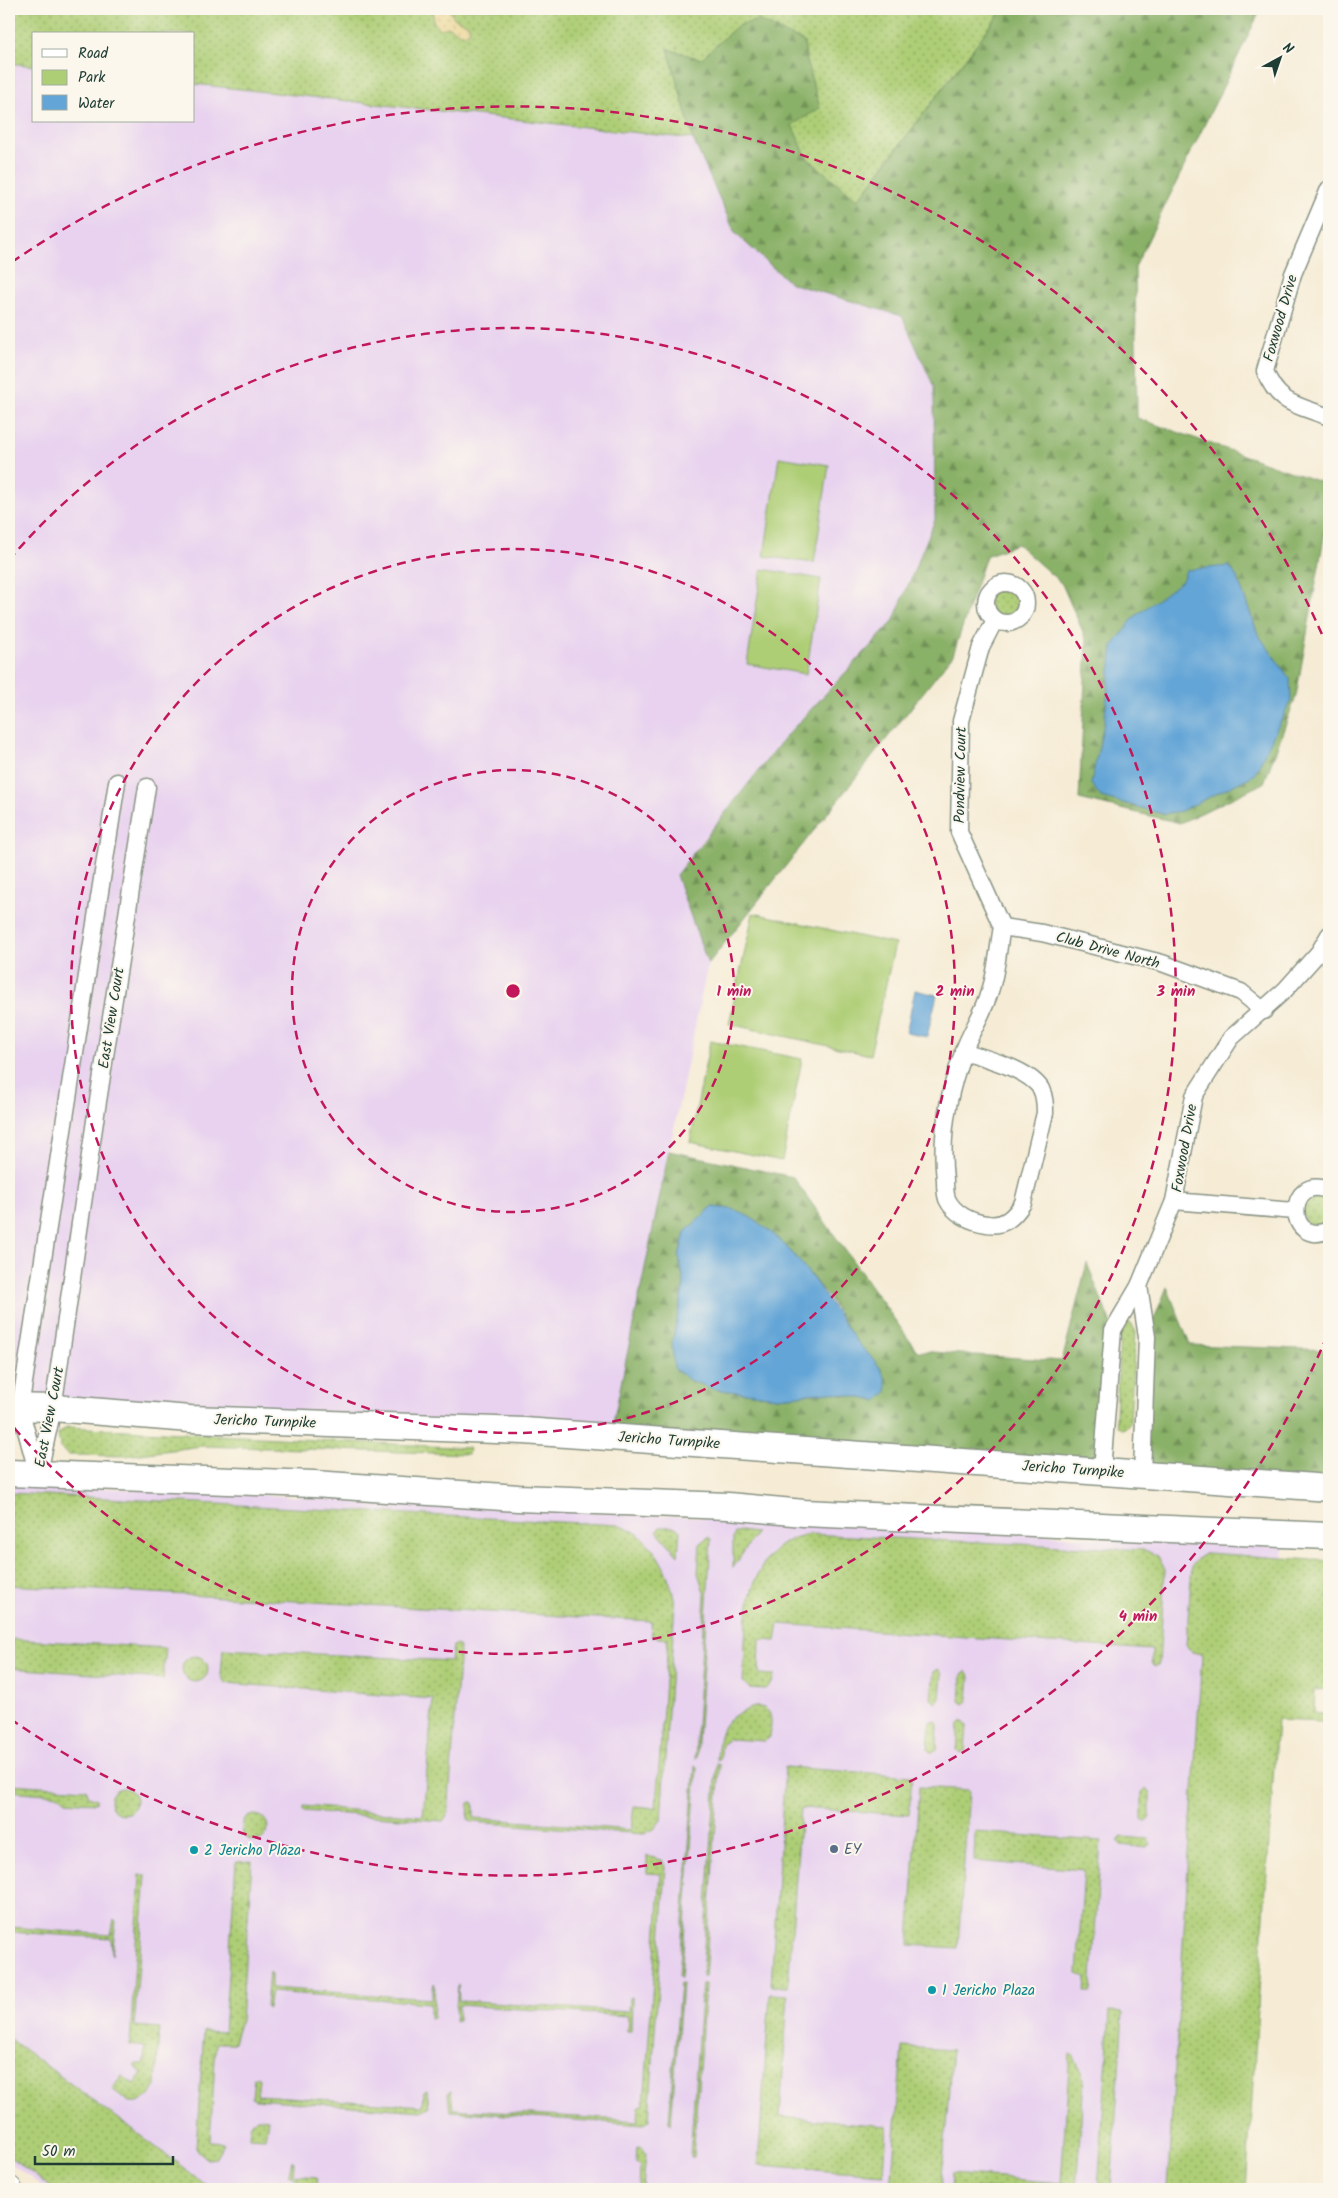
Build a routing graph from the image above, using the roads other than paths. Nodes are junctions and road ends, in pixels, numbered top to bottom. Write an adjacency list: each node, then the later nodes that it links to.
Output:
1 (1329, 189): 2 (street, Foxwood Drive)
2 (1329, 417)
3 (994, 620): 6 (street, Pondview Court)
4 (117, 782): 15 (street, East View Court)
5 (148, 786): 16 (street, East View Court)
6 (1002, 928): 8 (street, Club Drive North); 9 (street)
7 (1329, 935): 8 (street, Foxwood Drive)
8 (1264, 1011): 11 (street, Foxwood Drive)
9 (963, 1052): 9 (street)
10 (1329, 1191): 12 (street)
11 (1174, 1201): 12 (street); 14 (street, Foxwood Drive)
12 (1295, 1211): 13 (street)
13 (1329, 1230)
14 (1139, 1286): 17 (street, Foxwood Drive); 19 (street)
15 (14, 1407): 16 (main road, Jericho Turnpike); 20 (street, East View Court)
16 (53, 1408): 17 (main road, Jericho Turnpike); 20 (street, East View Court)
17 (1102, 1471): 19 (main road, Jericho Turnpike)
18 (9, 1473): 20 (main road)
19 (1142, 1474): 21 (main road, Jericho Turnpike)
20 (38, 1475): 22 (main road)
21 (1329, 1488)
22 (1329, 1536)

